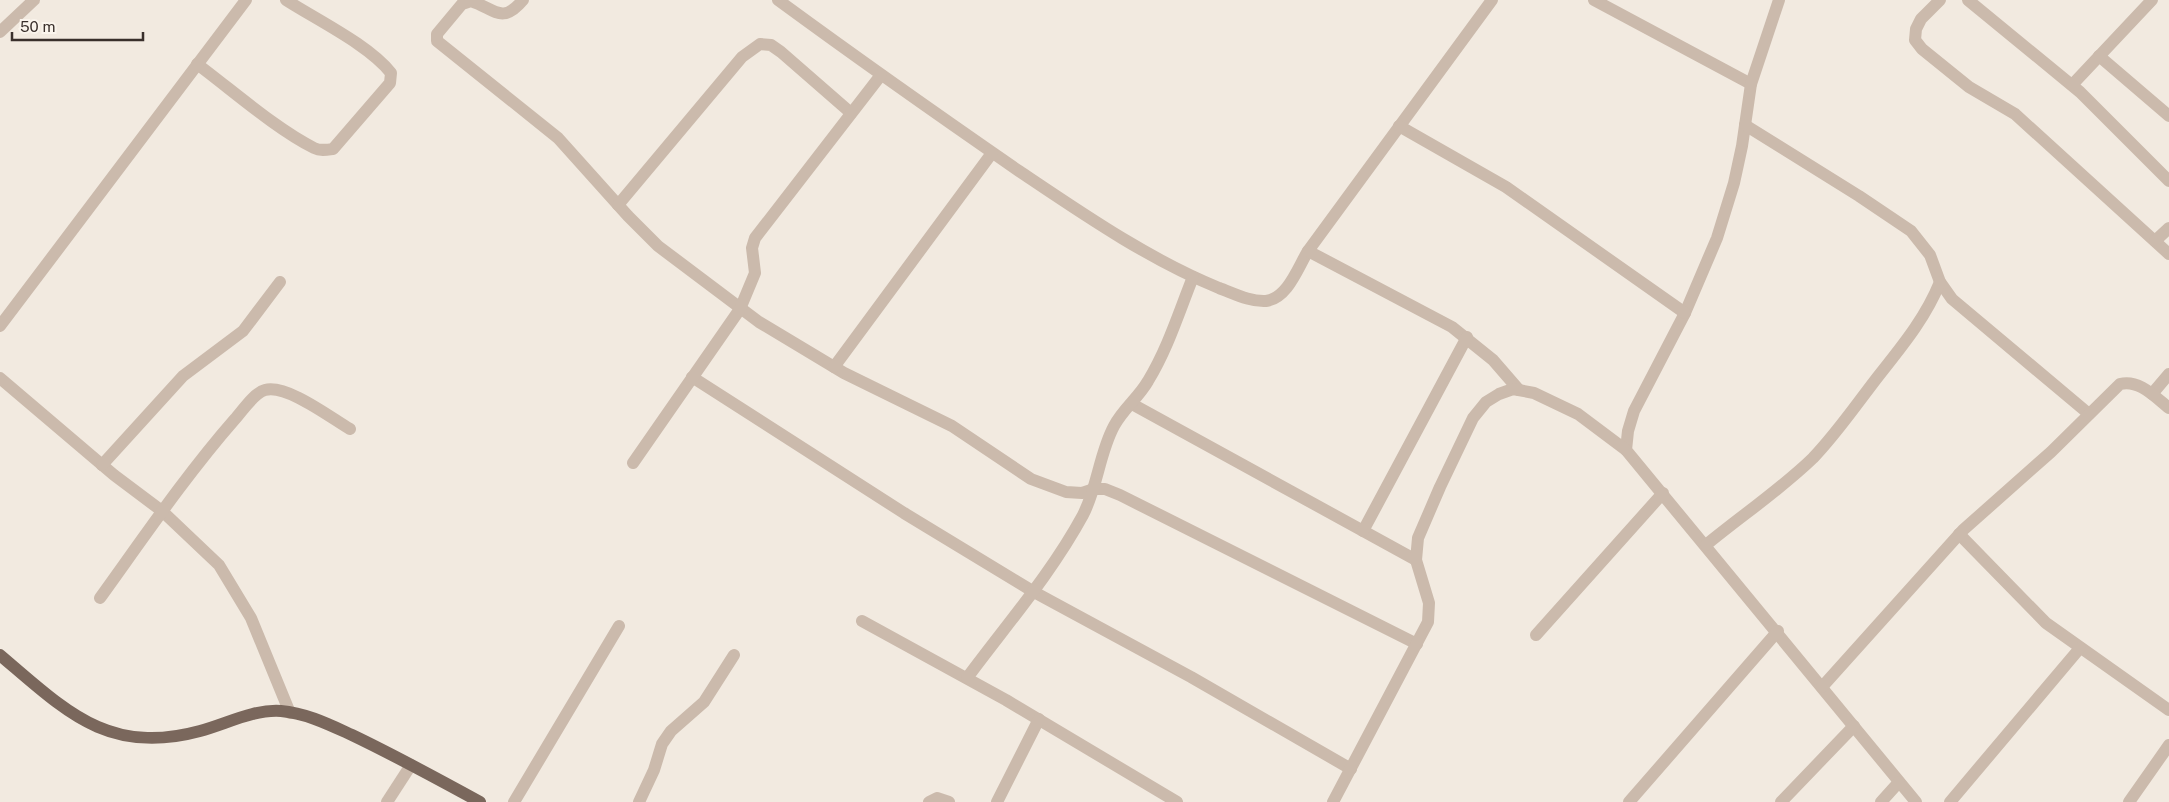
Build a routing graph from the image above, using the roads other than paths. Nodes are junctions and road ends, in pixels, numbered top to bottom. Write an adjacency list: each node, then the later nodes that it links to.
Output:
1 (34, 0): 13 (street)
2 (246, 0): 15 (street)
3 (286, 0): 15 (street)
4 (523, 0): 12 (street)
5 (778, 0): 16 (street)
6 (1492, 0): 22 (street)
7 (1594, 0): 17 (street)
8 (1779, 0): 17 (street)
9 (1940, 0): 27 (street)
10 (1968, 0): 18 (street)
11 (2152, 0): 14 (street)
12 (470, 1): 25 (street)
13 (0, 32)
14 (2099, 56): 18 (street); 20 (street)
15 (197, 64): 35 (street)
16 (881, 75): 19 (street); 23 (street)
17 (1751, 84): 21 (street)
18 (2072, 85): 24 (street)
19 (851, 113): 25 (street); 33 (street)
20 (2169, 116)
21 (1745, 125): 32 (street); 34 (street)
22 (1399, 126): 28 (street); 34 (street)
23 (992, 153): 30 (street); 37 (street)
24 (2169, 181)
25 (618, 205): 33 (street)
26 (2169, 228): 27 (street)
27 (2154, 241): 29 (street)
28 (1308, 250): 30 (street); 36 (street)
29 (2169, 254)
30 (1193, 277): 43 (street)
31 (280, 282): 49 (street)
32 (1940, 282): 45 (street); 55 (street)
33 (740, 308): 37 (street); 40 (street)
34 (1685, 313): 47 (street)
35 (0, 326)
36 (1467, 337): 41 (street); 53 (street)
37 (834, 367): 50 (street)
38 (2169, 374): 42 (street)
39 (0, 378): 49 (street)
40 (692, 378): 48 (street); 57 (street)
41 (1519, 390): 47 (street); 56 (street)
42 (2152, 394): 44 (street); 45 (street)
43 (1132, 404): 50 (street); 53 (street)
44 (2169, 408)
45 (2089, 414): 54 (street)
46 (350, 429): 52 (street)
47 (1626, 450): 51 (street)
48 (633, 463)
49 (102, 465): 52 (street)
50 (1094, 489): 57 (street); 63 (street)
51 (1663, 493): 55 (street); 62 (street)
52 (162, 511): 58 (street); 70 (street)
53 (1363, 531): 56 (street)
54 (1959, 534): 64 (street); 68 (street)
55 (1706, 545): 61 (street)
56 (1416, 560): 63 (street)
57 (1034, 592): 67 (street); 75 (street)
58 (100, 598)
59 (862, 621): 67 (street)
60 (619, 626): 80 (street)
61 (1778, 632): 68 (street); 87 (street)
62 (1536, 634)
63 (1417, 644): 75 (street)
64 (2080, 648): 69 (street); 91 (street)
65 (0, 655): 70 (main road)
66 (734, 655): 81 (street)
67 (967, 678): 71 (street)
68 (1822, 687): 72 (street)
69 (2169, 710)
70 (290, 712): 74 (main road)
71 (1039, 719): 84 (street); 85 (street)
72 (1854, 726): 76 (street); 88 (street)
73 (2169, 745): 77 (street)
74 (411, 765): 78 (street); 79 (main road)
75 (1350, 769): 86 (street)
76 (1899, 782): 89 (street); 90 (street)
77 (2135, 800)
78 (387, 802)
79 (480, 802)
80 (514, 802)
81 (639, 802)
82 (929, 802): 83 (street)
83 (949, 802)
84 (997, 802)
85 (1176, 802)
86 (1334, 802)
87 (1629, 802)
88 (1782, 802)
89 (1881, 802)
90 (1916, 802)
91 (1950, 802)

